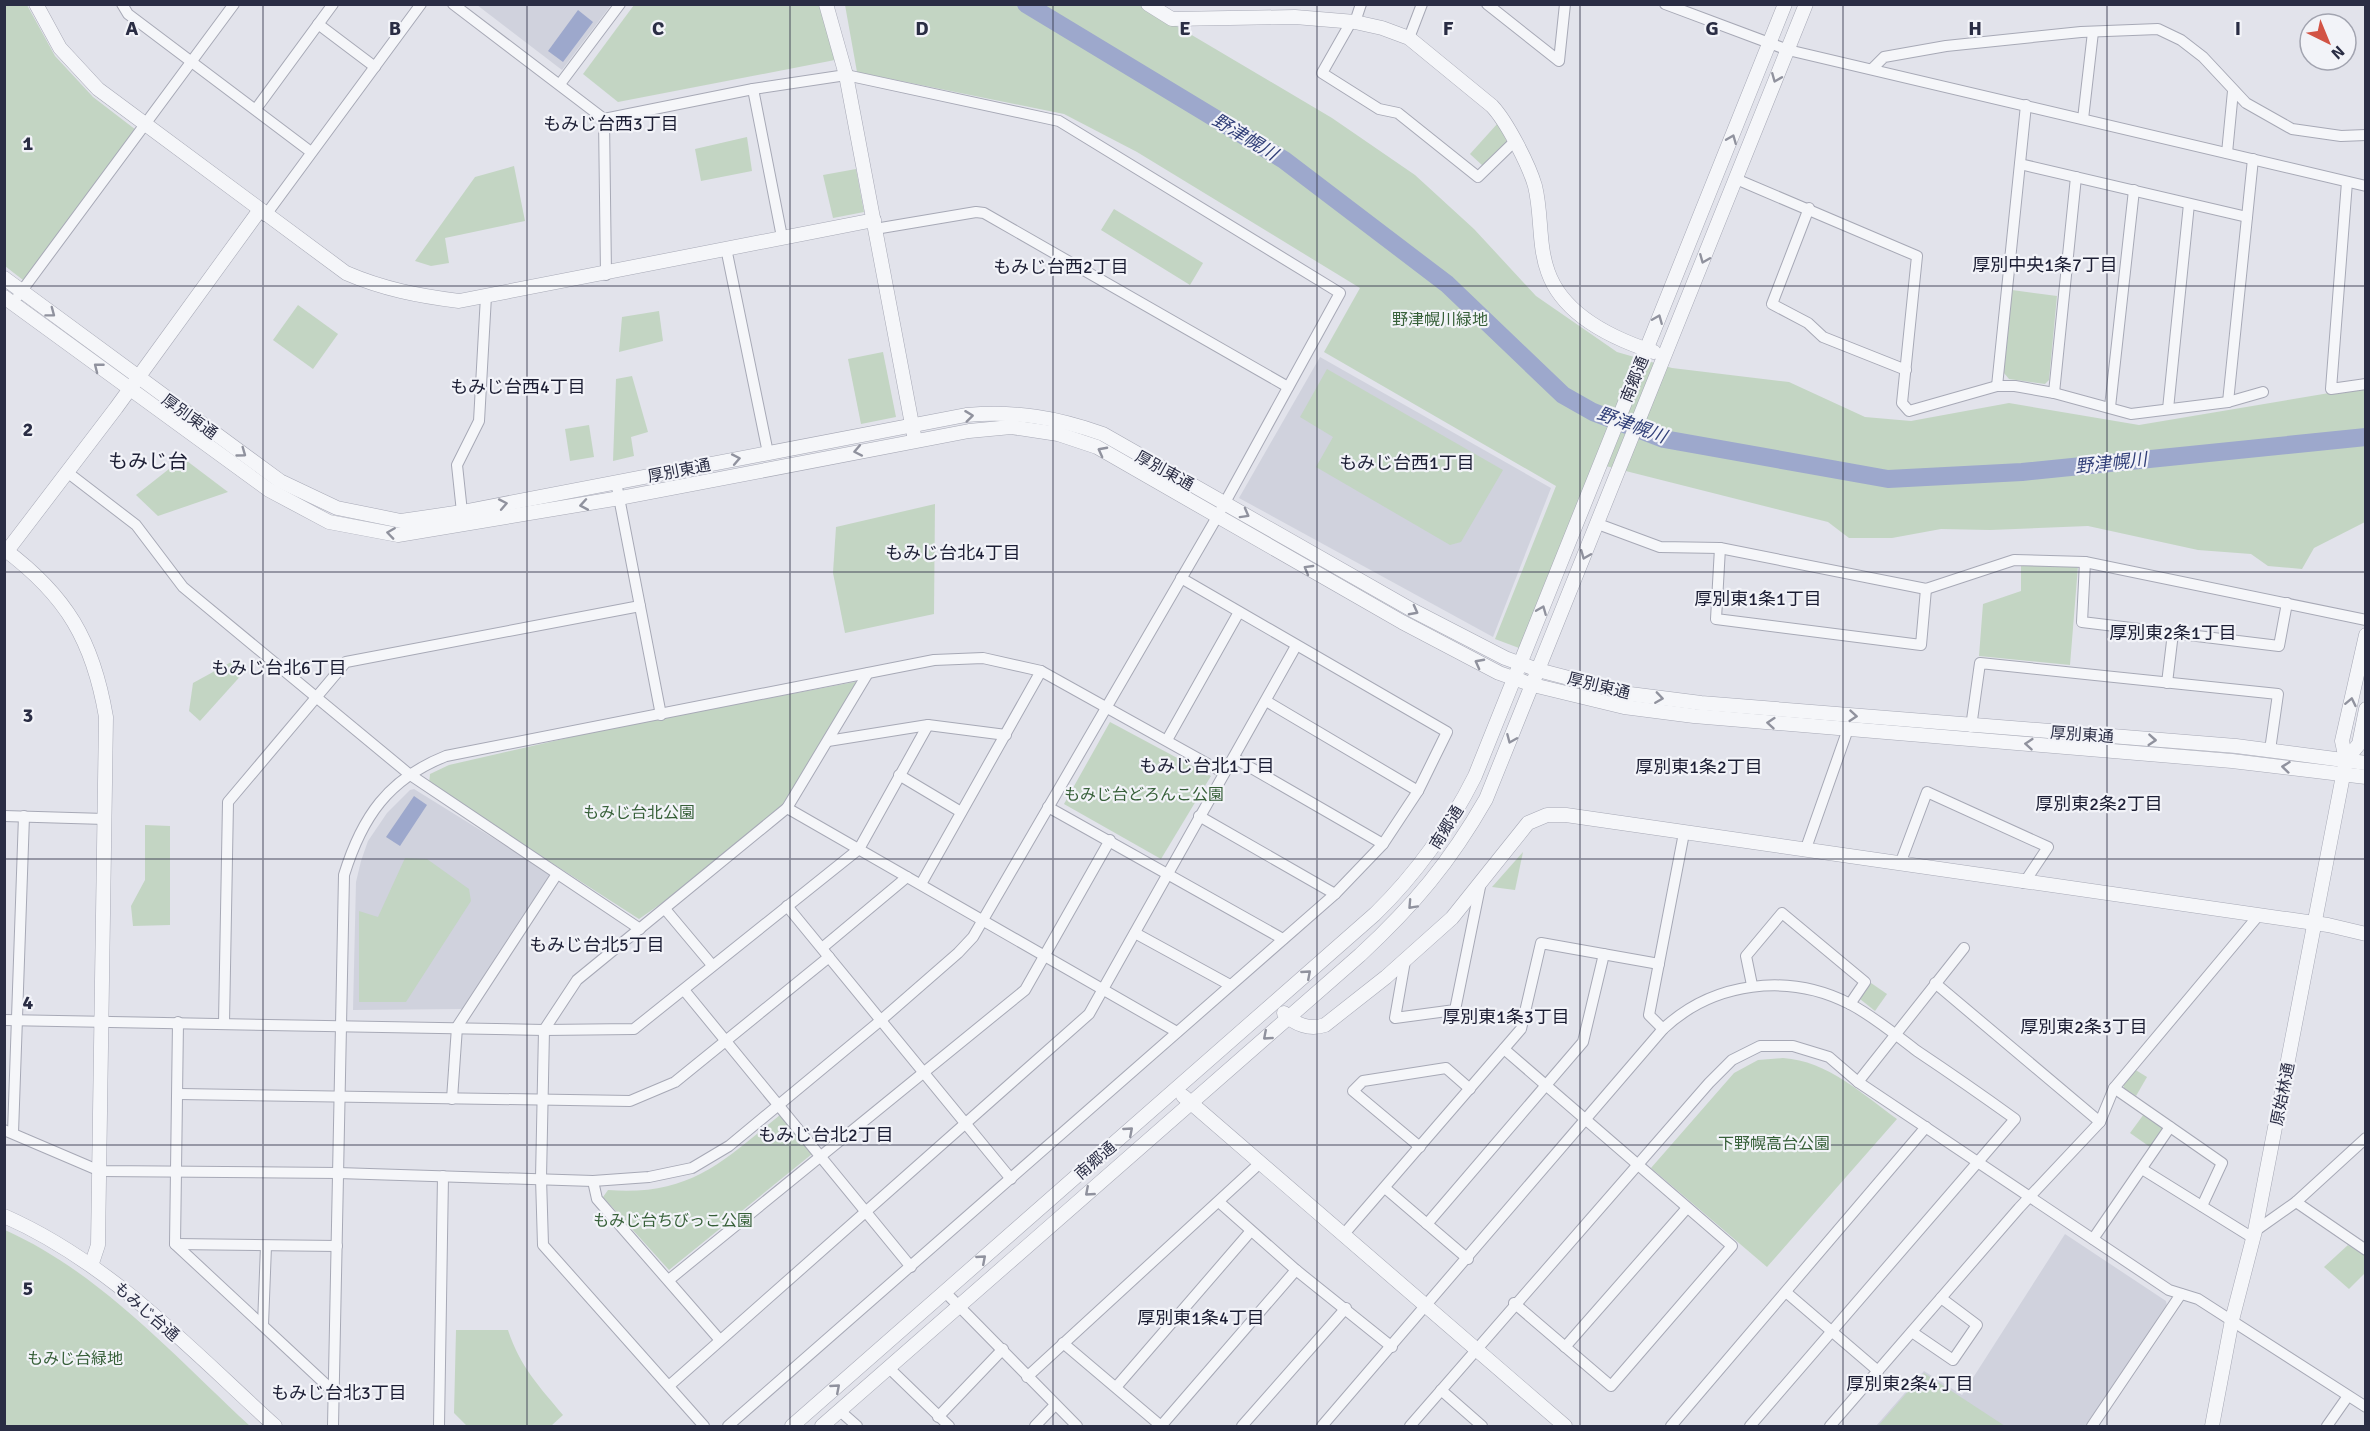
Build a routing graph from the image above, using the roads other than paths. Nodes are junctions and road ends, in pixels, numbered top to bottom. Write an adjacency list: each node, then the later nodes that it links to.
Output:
1 (36, 4): 37 (street)
2 (122, 4): 26 (street)
3 (234, 4): 26 (street)
4 (333, 4): 21 (street)
5 (421, 4): 27 (street)
6 (453, 4): 30 (street)
7 (620, 4): 30 (street)
8 (826, 4): 29 (street)
9 (1148, 4): 18 (street)
10 (1361, 4): 20 (street)
11 (1422, 4): 23 (street)
12 (1486, 4): 19 (street)
13 (1505, 4): 19 (street)
14 (1565, 4): 19 (street)
15 (1665, 4): 24 (street)
16 (1785, 4): 24 (street, 南郷通)
17 (1806, 4): 25 (street, 南郷通)
18 (1297, 11): 20 (street)
19 (1504, 18)
20 (1353, 22): 23 (street); 39 (street)
21 (318, 24): 27 (street); 34 (street)
22 (2093, 32): 28 (street); 32 (street); 36 (street)
23 (1409, 38): 39 (street)
24 (1770, 45): 25 (street); 61 (street, 南郷通, one-way to 24)
25 (1788, 50): 28 (street); 45 (street, 南郷通, one-way to 45)
26 (191, 62): 34 (street); 37 (street)
27 (375, 67): 40 (street)
28 (1872, 69): 33 (street)
29 (846, 75): 31 (street); 53 (street); 66 (street)
30 (560, 84): 35 (street)
31 (753, 89): 35 (street); 54 (street)
32 (2233, 91): 38 (street); 41 (street)
33 (2026, 105): 36 (street); 43 (street)
34 (256, 109): 40 (street)
35 (604, 119): 56 (street)
36 (2083, 119): 41 (street)
37 (144, 124): 51 (street); 58 (street)
38 (2366, 135)
39 (1514, 142): 61 (street)
40 (311, 152): 51 (street)
41 (2227, 153): 42 (street)
42 (2253, 159): 46 (street); 52 (street)
43 (2020, 164): 44 (street); 67 (street)
44 (2076, 177): 48 (street); 69 (street)
45 (1736, 179): 50 (street); 62 (street, 南郷通, one-way to 62)
46 (2347, 182): 47 (street); 65 (street)
47 (2366, 186)
48 (2134, 190): 49 (street); 71 (street)
49 (2189, 204): 52 (street); 72 (street)
50 (1809, 208): 63 (street); 63 (street)
51 (262, 213): 59 (street); 64 (street)
52 (2247, 217): 70 (street)
53 (874, 225): 54 (street); 66 (street); 73 (street)
54 (782, 237): 55 (street)
55 (726, 248): 56 (street); 75 (street)
56 (606, 275): 59 (street)
57 (4, 278): 58 (street, 厚別東通)
58 (22, 290): 60 (street); 64 (street, 厚別東通, one-way to 64)
59 (486, 296): 80 (street)
60 (9, 300): 64 (street, 厚別東通, one-way to 60)
61 (1646, 349): 62 (street); 95 (street, 南郷通, one-way to 61)
62 (1665, 356): 82 (street, 南郷通)
63 (1906, 370): 67 (street)
64 (133, 384): 76 (street); 78 (street, 厚別東通, one-way to 64); 80 (street, 厚別東通, one-way to 80)
65 (2366, 384)
66 (1288, 387): 79 (street)
67 (1997, 387): 69 (street)
68 (2263, 392): 70 (street)
69 (2054, 393): 71 (street)
70 (2228, 402): 72 (street)
71 (2110, 407): 72 (street)
72 (2168, 409)
73 (912, 426): 74 (street); 75 (street, 厚別東通); 79 (street, 厚別東通, one-way to 79)
74 (915, 440): 78 (street, 厚別東通, one-way to 78); 81 (street, 厚別東通, one-way to 74)
75 (768, 453): 77 (street, 厚別東通, one-way to 75)
76 (67, 472): 84 (street); 102 (street)
77 (616, 482): 78 (street); 80 (street, 厚別東通, one-way to 77)
78 (620, 498): 89 (street)
79 (1224, 503): 81 (street); 95 (street, 厚別東通, one-way to 95)
80 (462, 512)
81 (1217, 517): 86 (street); 99 (street, 厚別東通, one-way to 81)
82 (1598, 524): 83 (street); 96 (street, 南郷通, one-way to 96)
83 (1720, 548): 87 (street); 87 (street)
84 (6, 550): 129 (street)
85 (2085, 562): 87 (street); 88 (street); 92 (street)
86 (1181, 578): 90 (street); 104 (street)
87 (1926, 589)
88 (2287, 603): 91 (street); 92 (street)
89 (640, 606): 102 (street); 106 (street)
90 (1239, 612): 94 (street); 111 (street)
91 (2366, 620)
92 (2173, 633): 100 (street)
93 (2366, 635): 115 (street, 原始林通, one-way to 93)
94 (1296, 646): 103 (street); 122 (street)
95 (1521, 664): 96 (street, 厚別東通); 99 (street, 南郷通)
96 (1538, 670): 101 (street, 南郷通); 108 (street, 厚別東通, one-way to 108)
97 (1041, 671): 98 (street); 104 (street); 110 (street)
98 (868, 673): 106 (street); 112 (street)
99 (1515, 679): 101 (street, 厚別東通); 164 (street, 南郷通, one-way to 99)
100 (2167, 683): 108 (street); 113 (street)
101 (1533, 685): 109 (street, 厚別東通, one-way to 101); 166 (street, 南郷通, one-way to 166)
102 (315, 697): 118 (street); 171 (street)
103 (1266, 701): 114 (street); 122 (street)
104 (1106, 706): 111 (street); 123 (street)
105 (2366, 709): 115 (street, 原始林通)
106 (662, 715): 118 (street)
107 (928, 725): 110 (street); 112 (street); 120 (street)
108 (1971, 727): 113 (street, 厚別東通, one-way to 113)
109 (1848, 729): 119 (street, 厚別東通, one-way to 109); 134 (street)
110 (1006, 735): 125 (street)
111 (1167, 740): 117 (street)
112 (828, 741): 124 (street)
113 (2270, 750): 115 (street, 厚別東通)
114 (1234, 758): 117 (street); 132 (street)
115 (2346, 760): 116 (street, 厚別東通); 119 (street, 原始林通)
116 (2366, 762)
117 (1224, 773): 128 (street)
118 (409, 774): 137 (street); 172 (street)
119 (2344, 774): 121 (street, 厚別東通); 147 (street, 原始林通)
120 (900, 776): 125 (street); 133 (street)
121 (2366, 777)
122 (1418, 791): 132 (street)
123 (1048, 807): 131 (street); 146 (street)
124 (788, 808): 133 (street); 144 (street)
125 (961, 812): 141 (street)
126 (4, 816): 127 (street)
127 (24, 816): 129 (street); 167 (street)
128 (1199, 816): 136 (street); 142 (street)
129 (105, 819): 168 (street)
130 (1684, 833): 134 (street); 139 (street); 157 (street)
131 (1110, 840): 136 (street); 155 (street)
132 (1383, 844): 142 (street)
133 (859, 849): 138 (street); 143 (street)
134 (1805, 851): 135 (street)
135 (1900, 864): 140 (street); 140 (street)
136 (1168, 873): 149 (street); 151 (street)
137 (557, 874): 148 (street); 173 (street)
138 (908, 877): 141 (street); 153 (street)
139 (1481, 882): 156 (street); 156 (street)
140 (2024, 883): 145 (street)
141 (921, 884): 146 (street)
142 (1335, 894): 151 (street)
143 (787, 906): 153 (street); 158 (street)
144 (665, 909): 148 (street); 158 (street)
145 (2258, 916): 147 (street); 183 (street)
146 (984, 919): 155 (street); 169 (street)
147 (2315, 925): 150 (street); 223 (street, 原始林通)
148 (640, 929): 175 (street)
149 (1136, 933): 161 (street); 162 (street)
150 (2366, 934)
151 (1283, 939): 161 (street)
152 (1964, 948): 159 (street)
153 (825, 952): 169 (street); 178 (street)
154 (1604, 954): 157 (street); 179 (street); 182 (street)
155 (1045, 956): 162 (street); 180 (street)
156 (1405, 961): 166 (street)
157 (1659, 964): 174 (street)
158 (712, 965): 163 (street)
159 (1935, 983): 177 (street); 193 (street)
160 (1752, 985): 165 (street); 165 (street); 174 (street)
161 (1230, 986): 176 (street)
162 (1103, 989): 176 (street); 194 (street)
163 (684, 990): 175 (street); 178 (street)
164 (1275, 1002): 166 (street); 185 (street, 南郷通)
165 (1850, 1004): 177 (street)
166 (1288, 1017): 191 (street, 南郷通, one-way to 191)
167 (10, 1020): 168 (street); 197 (street)
168 (101, 1021): 170 (street); 205 (street)
169 (880, 1021): 180 (street); 190 (street)
170 (178, 1022): 171 (street); 186 (street)
171 (224, 1023): 172 (street)
172 (341, 1026): 173 (street); 187 (street)
173 (457, 1027): 175 (street); 188 (street)
174 (1664, 1029): 192 (street)
175 (544, 1030): 189 (street)
176 (1177, 1032): 210 (street)
177 (1895, 1035): 181 (street); 201 (street)
178 (726, 1041): 189 (street); 190 (street)
179 (1504, 1049): 182 (street); 184 (street)
180 (923, 1073): 194 (street); 200 (street)
181 (1858, 1082): 195 (street); 203 (street)
182 (1546, 1086): 192 (street); 220 (street)
183 (2114, 1088): 193 (street); 196 (street)
184 (1470, 1089): 199 (street); 199 (street)
185 (1176, 1090): 191 (street); 234 (street, 南郷通, one-way to 185)
186 (179, 1094): 187 (street); 206 (street)
187 (338, 1096): 188 (street); 207 (street)
188 (452, 1099): 189 (street)
189 (542, 1101): 209 (street)
190 (778, 1103): 200 (street); 211 (street)
191 (1190, 1103): 202 (street); 239 (street, 南郷通, one-way to 239)
192 (1586, 1120): 203 (street); 229 (street)
193 (2100, 1122): 213 (street)
194 (964, 1123): 210 (street); 218 (street)
195 (1926, 1127): 201 (street); 235 (street)
196 (2170, 1127): 204 (street); 216 (street)
197 (9, 1131): 205 (street)
198 (2366, 1138): 215 (street)
199 (1420, 1147): 212 (street)
200 (821, 1157): 218 (street); 233 (street)
201 (1978, 1160): 213 (street); 244 (street)
202 (1260, 1163): 214 (street); 222 (street)
203 (1638, 1165): 217 (street); 238 (street)
204 (2142, 1169): 216 (street); 224 (street)
205 (100, 1171): 206 (street); 230 (street)
206 (178, 1172): 207 (street); 225 (street)
207 (338, 1173): 208 (street); 227 (street)
208 (443, 1176): 209 (street); 267 (street)
209 (541, 1178): 211 (street); 255 (street)
210 (1011, 1179): 231 (street)
211 (593, 1180): 233 (street)
212 (1385, 1188): 220 (street); 222 (street)
213 (2029, 1198): 224 (street); 237 (street)
214 (1219, 1202): 221 (street); 247 (street)
215 (2296, 1202): 223 (street); 228 (street)
216 (2202, 1206): 223 (street)
217 (1687, 1208): 249 (street); 249 (street)
218 (866, 1211): 231 (street); 246 (street)
219 (4, 1216): 230 (street, もみじ台通)
220 (1427, 1224): 229 (street)
221 (1250, 1232): 232 (street); 256 (street)
222 (1344, 1234): 240 (street)
223 (2254, 1234): 242 (street, 原始林通)
224 (2092, 1239): 236 (street)
225 (175, 1244): 226 (street); 243 (street)
226 (266, 1246): 227 (street); 243 (street)
227 (337, 1246): 258 (street)
228 (2366, 1250)
229 (1468, 1259): 240 (street)
230 (92, 1263): 265 (street, もみじ台通)
231 (911, 1267): 269 (street)
232 (1296, 1270): 241 (street); 256 (street)
233 (670, 1279): 246 (street)
234 (945, 1292): 239 (street); 270 (street, 南郷通, one-way to 234)
235 (1788, 1293): 244 (street); 281 (street)
236 (2181, 1294): 242 (street); 283 (street)
237 (1941, 1298): 245 (street); 245 (street)
238 (1514, 1304): 249 (street); 251 (street)
239 (959, 1306): 250 (street); 252 (street, 南郷通)
240 (1427, 1306): 248 (street); 251 (street)
241 (1346, 1308): 248 (street); 276 (street)
242 (2232, 1320): 259 (street); 284 (street, 原始林通)
243 (263, 1325): 258 (street)
244 (1831, 1332): 253 (street); 282 (street)
245 (1912, 1332): 253 (street)
246 (719, 1339): 255 (street)
247 (1063, 1343): 254 (street); 256 (street)
248 (1392, 1347): 277 (street)
249 (1565, 1347)
250 (1003, 1349): 254 (street); 263 (street)
251 (1476, 1349): 257 (street); 280 (street)
252 (889, 1368): 262 (street, 南郷通); 263 (street)
253 (1878, 1371): 264 (street)
254 (1027, 1377): 260 (street)
255 (670, 1385): 268 (street)
256 (1117, 1386)
257 (1441, 1390): 278 (street); 279 (street)
258 (334, 1392): 266 (street)
259 (2348, 1396): 261 (street); 285 (street)
260 (1055, 1405): 274 (street); 275 (street)
261 (2366, 1407)
262 (840, 1411): 271 (street, 南郷通); 272 (street)
263 (938, 1417): 273 (street)
264 (1836, 1424)
265 (275, 1426)
266 (333, 1426)
267 (439, 1426)
268 (704, 1426)
269 (728, 1426)
270 (792, 1426)
271 (822, 1426)
272 (857, 1426)
273 (949, 1426)
274 (1035, 1426)
275 (1077, 1426)
276 (1242, 1426)
277 (1322, 1426)
278 (1410, 1426)
279 (1482, 1426)
280 (1565, 1426)
281 (1671, 1426)
282 (1749, 1426)
283 (2092, 1426)
284 (2212, 1426)
285 (2327, 1426)

